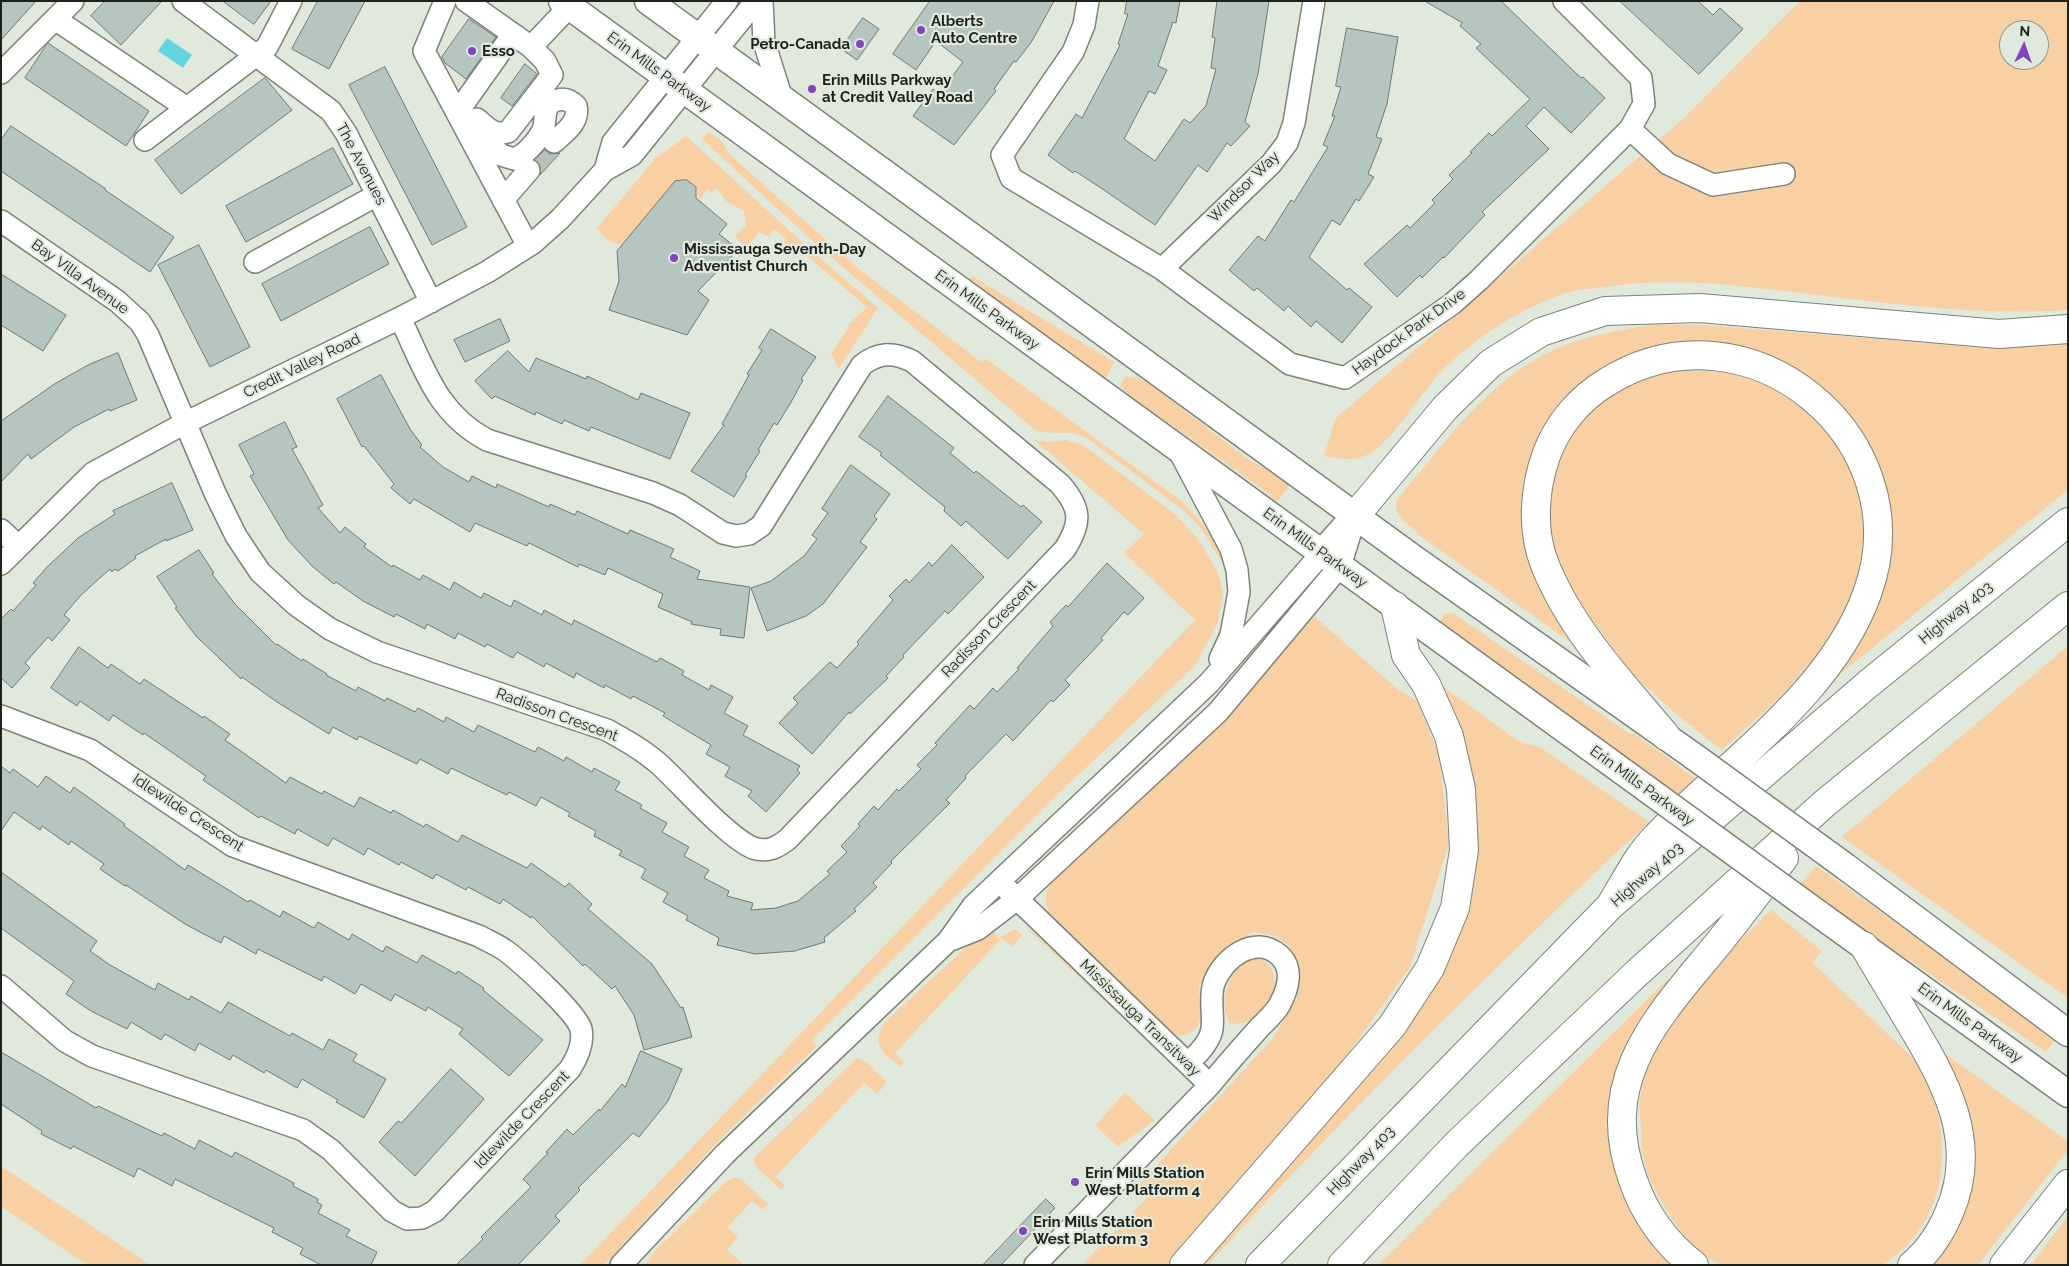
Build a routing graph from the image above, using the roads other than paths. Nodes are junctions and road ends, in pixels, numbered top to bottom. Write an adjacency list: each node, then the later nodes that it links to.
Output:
1 (73, 1): 14 (street)
2 (183, 1): 18 (street, The Avenues)
3 (291, 1): 18 (street)
4 (445, 1): 25 (street)
5 (466, 1): 15 (street)
6 (648, 1): 16 (main road)
7 (726, 1): 16 (street, Credit Valley Road)
8 (756, 1): 16 (street, Credit Valley Road)
9 (762, 1): 23 (street)
10 (1088, 1): 36 (street, Haydock Park Drive)
11 (1314, 1): 36 (street, Windsor Way)
12 (1564, 1): 26 (street, Haydock Park Drive)
13 (565, 4): 17 (street); 21 (main road, Erin Mills Parkway)
14 (56, 19): 19 (street); 24 (street)
15 (513, 34): 17 (street); 25 (street)
16 (707, 44): 21 (street, Credit Valley Road); 23 (main road)
17 (530, 47): 20 (street)
18 (257, 55): 24 (street); 31 (street, The Avenues)
19 (1, 73)
20 (552, 75): 22 (street); 25 (street)
21 (675, 83): 34 (street, Credit Valley Road); 41 (main road, Erin Mills Parkway)
22 (560, 99): 25 (street); 28 (street)
23 (782, 99): 42 (main road)
24 (187, 108): 27 (street)
25 (459, 110): 32 (street)
26 (1630, 130): 30 (street); 36 (street, Haydock Park Drive)
27 (146, 140)
28 (554, 142)
29 (529, 170): 32 (street)
30 (1784, 174)
31 (377, 195): 35 (street); 37 (street, The Avenues)
32 (503, 200): 34 (street)
33 (1, 221): 40 (street, Bay Villa Avenue)
34 (528, 246): 37 (street, Credit Valley Road)
35 (255, 262)
36 (1162, 269)
37 (431, 302): 38 (street, Credit Valley Road)
38 (400, 318): 40 (street, Credit Valley Road); 40 (street, Radisson Crescent)
39 (2068, 329): 42 (highway)
40 (185, 423): 45 (street, Credit Valley Road)
41 (1178, 448): 46 (main road, Erin Mills Parkway); 50 (street)
42 (1355, 516): 46 (main road); 52 (main road)
43 (2068, 522): 56 (highway, Highway 403)
44 (1, 530): 45 (street)
45 (18, 546): 47 (street, Credit Valley Road)
46 (1331, 560): 48 (main road, Erin Mills Parkway); 50 (street); 55 (street)
47 (1, 564)
48 (1395, 606): 58 (main road, Erin Mills Parkway, bridge); 67 (highway)
49 (2068, 606): 53 (highway)
50 (1209, 682): 54 (street)
51 (1, 716): 59 (street, Idlewilde Crescent)
52 (1666, 736): 56 (highway); 60 (main road, bridge)
53 (1825, 803): 69 (highway); 70 (highway)
54 (999, 880): 55 (street, Mississauga Transitway); 57 (street)
55 (1017, 899): 57 (street); 61 (street, Mississauga Transitway)
56 (1610, 906): 68 (highway, Highway 403)
57 (948, 941): 65 (street)
58 (1864, 946): 63 (main road, Erin Mills Parkway); 71 (highway)
59 (1, 986)
60 (2068, 1033)
61 (1188, 1063): 62 (street, Mississauga Transitway); 62 (street)
62 (1210, 1085): 66 (street, Mississauga Transitway)
63 (2068, 1094)
64 (2068, 1184): 72 (highway)
65 (621, 1265)
66 (1034, 1265)
67 (1184, 1265)
68 (1260, 1265)
69 (1342, 1265)
70 (1694, 1265)
71 (1912, 1265)
72 (2004, 1265)

